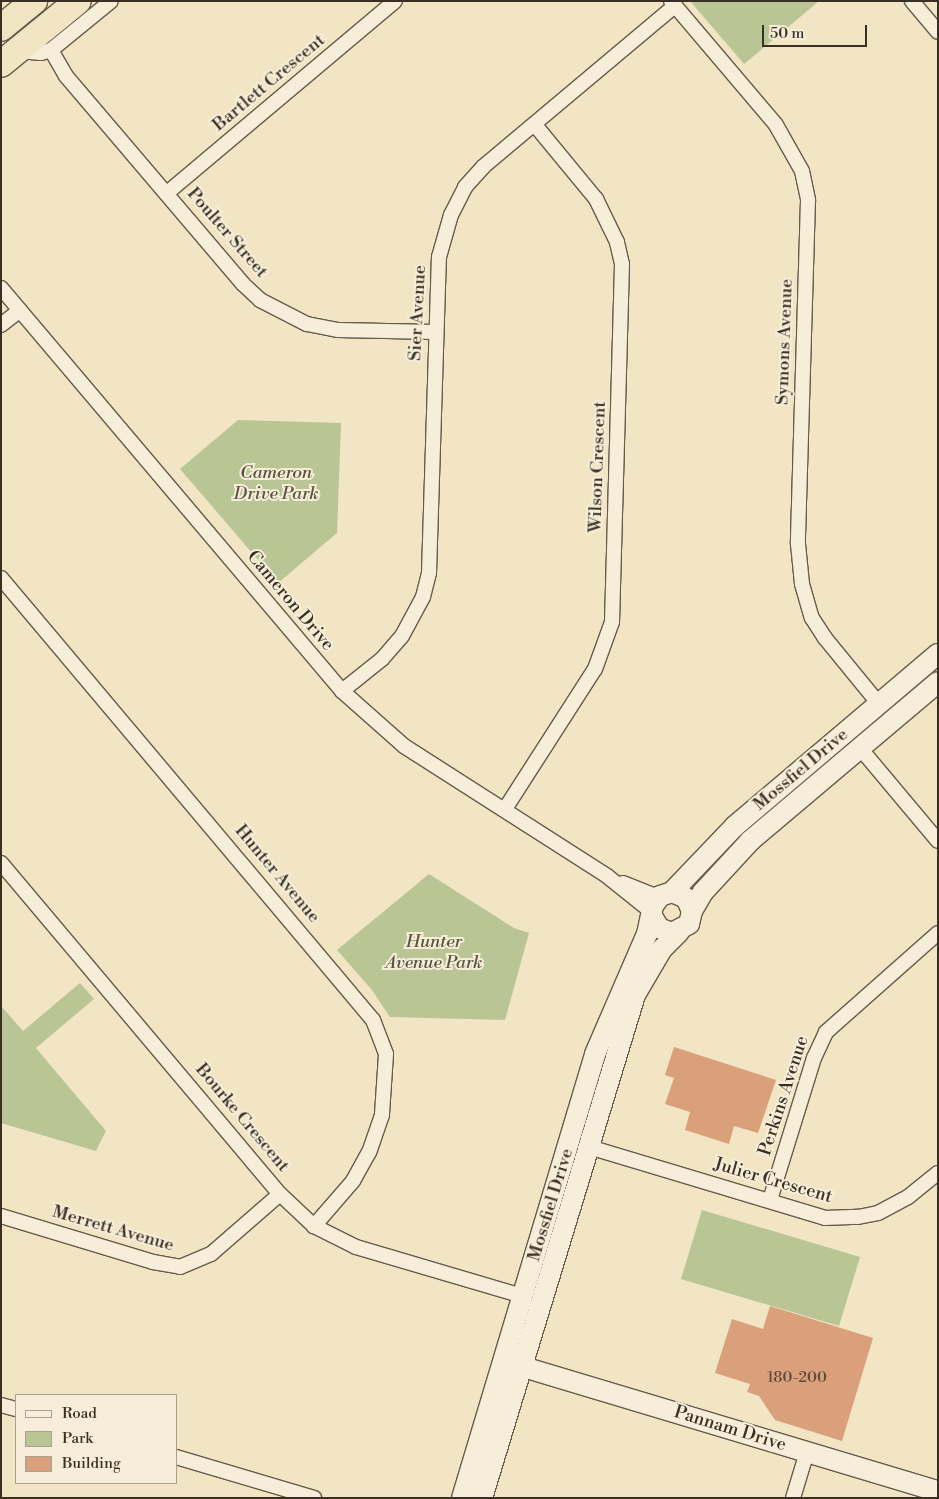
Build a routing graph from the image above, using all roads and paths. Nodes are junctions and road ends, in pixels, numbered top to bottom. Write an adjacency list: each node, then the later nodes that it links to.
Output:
1 (34, 1): 7 (highway)
2 (78, 1): 10 (highway)
3 (111, 1): 9 (street)
4 (395, 1): 12 (street, Bartlett Crescent)
5 (912, 1): 8 (street)
6 (673, 4): 11 (street, Sier Avenue); 21 (street, Symons Avenue)
7 (1, 28)
8 (938, 32)
9 (51, 50): 10 (street); 12 (street, Poulter Street)
10 (7, 57)
11 (534, 125): 16 (street, Sier Avenue); 25 (street, Wilson Crescent)
12 (167, 193): 16 (street, Poulter Street)
13 (1, 288): 14 (street, Cameron Drive)
14 (20, 310): 15 (street); 20 (street, Cameron Drive)
15 (1, 325)
16 (435, 332): 20 (street, Sier Avenue)
17 (1, 578): 39 (street, Hunter Avenue)
18 (938, 654): 21 (street, Mossfiel Drive)
19 (938, 682): 22 (street, Mossfiel Drive)
20 (342, 691): 25 (street, Cameron Drive)
21 (879, 704): 22 (street); 23 (street, Mossfiel Drive)
22 (892, 721): 24 (street, Mossfiel Drive)
23 (847, 732): 24 (street); 29 (street, Mossfiel Drive)
24 (860, 748): 26 (street); 30 (street, Mossfiel Drive)
25 (505, 809): 28 (street, Cameron Drive)
26 (938, 841)
27 (1, 863): 36 (street, Bourke Crescent)
28 (606, 876): 29 (street, Cameron Drive); 31 (street, Cameron Drive)
29 (669, 893): 30 (street); 31 (street)
30 (692, 911): 32 (street)
31 (652, 914): 32 (street); 34 (street, Mossfiel Drive)
32 (679, 932): 34 (street, Mossfiel Drive)
33 (938, 933): 37 (street, Perkins Avenue)
34 (580, 1144): 37 (street, Julier Crescent); 40 (street, Mossfiel Drive)
35 (938, 1173): 37 (street, Julier Crescent)
36 (280, 1194): 38 (street, Merrett Avenue); 39 (street, Bourke Crescent)
37 (770, 1200)
38 (1, 1216)
39 (314, 1226): 40 (street, Bourke Crescent)
40 (532, 1299): 41 (street, Mossfiel Drive)
41 (513, 1364): 44 (street, Pannam Drive); 48 (street, Mossfiel Drive); 49 (street, Mossfiel Drive)
42 (1, 1405): 43 (street)
43 (15, 1409)
44 (807, 1452): 46 (street, Pannam Drive); 50 (street)
45 (178, 1458): 47 (street)
46 (938, 1491)
47 (314, 1498)
48 (462, 1498)
49 (482, 1498)
50 (793, 1498)

